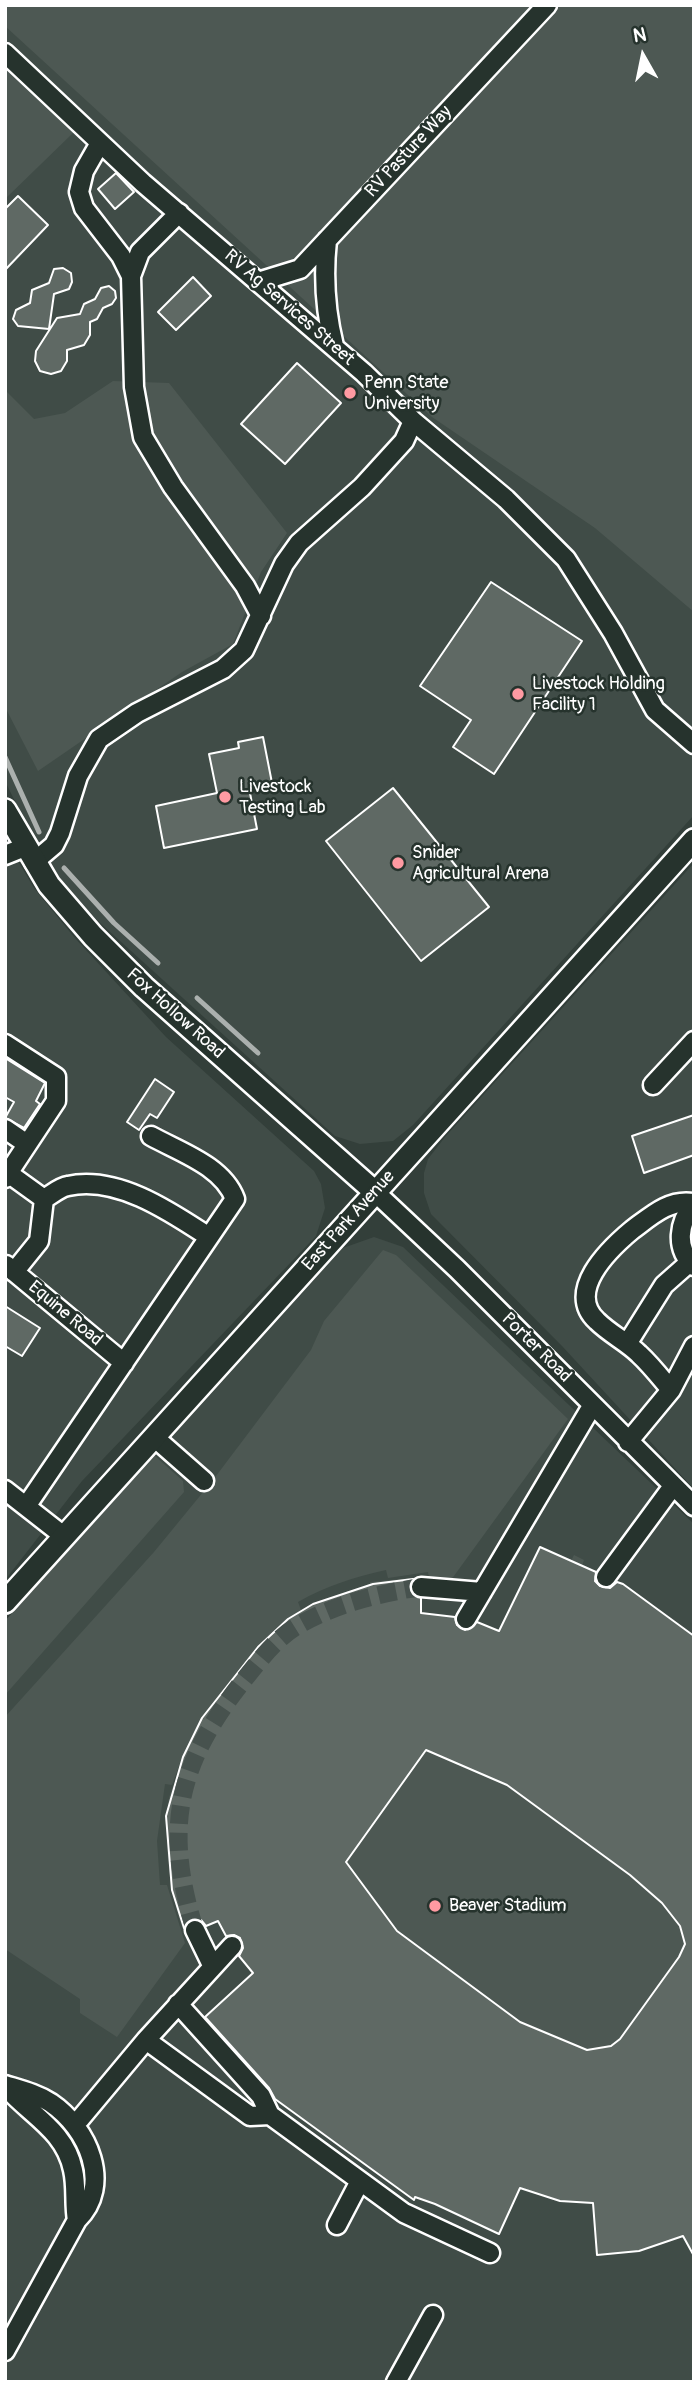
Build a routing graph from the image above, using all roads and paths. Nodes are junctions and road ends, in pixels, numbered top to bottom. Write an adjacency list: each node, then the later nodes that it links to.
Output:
1 (547, 5): 5 (street, RV Pasture Way)
2 (5, 53): 3 (street, RV Ag Services Street)
3 (100, 143): 4 (street, RV Ag Services Street); 6 (street)
4 (179, 213): 6 (street); 7 (street, RV Ag Services Street)
5 (327, 240): 7 (street, RV Pasture Way); 8 (street)
6 (131, 276): 10 (street)
7 (261, 281): 8 (street, RV Ag Services Street)
8 (334, 346): 9 (street, RV Ag Services Street)
9 (413, 421): 10 (street); 11 (street, RV Ag Services Street)
10 (261, 616): 14 (street)
11 (694, 744)
12 (5, 810): 14 (main road, Fox Hollow Road)
13 (690, 850): 22 (main road, East Park Avenue)
14 (21, 854): 22 (main road, Fox Hollow Road)
15 (694, 1041): 17 (street)
16 (5, 1044): 20 (street)
17 (653, 1085)
18 (5, 1129): 20 (street)
19 (151, 1136): 25 (street)
20 (27, 1144): 21 (street)
21 (7, 1175): 23 (street)
22 (375, 1192): 32 (street, Porter Road); 33 (main road, East Park Avenue)
23 (44, 1199): 25 (street); 27 (street)
24 (694, 1203): 26 (street); 28 (street)
25 (209, 1237): 30 (street)
26 (692, 1264): 28 (street)
27 (10, 1268): 30 (street, Equine Road)
28 (627, 1344): 31 (street)
29 (694, 1346): 31 (street)
30 (124, 1363): 38 (street)
31 (671, 1390): 34 (street)
32 (592, 1406): 34 (street, Porter Road); 43 (street)
33 (154, 1437): 35 (street); 40 (main road, East Park Avenue)
34 (628, 1442): 36 (street, Porter Road)
35 (204, 1481)
36 (673, 1486): 39 (street, Porter Road); 41 (street)
37 (5, 1490): 38 (street)
38 (27, 1505): 40 (street)
39 (694, 1506)
40 (65, 1537): 44 (main road, East Park Avenue)
41 (606, 1577)
42 (421, 1587): 43 (street)
43 (482, 1592): 45 (street)
44 (5, 1602)
45 (466, 1619)
46 (195, 1930): 48 (street)
47 (232, 1946): 48 (street)
48 (212, 1965): 49 (street)
49 (178, 2004): 50 (street); 52 (street)
50 (146, 2040): 52 (street); 53 (street)
51 (5, 2086): 53 (street); 55 (street)
52 (271, 2115): 54 (street)
53 (73, 2122): 55 (street)
54 (360, 2181): 56 (street); 57 (street)
55 (77, 2220): 59 (street)
56 (337, 2225)
57 (490, 2253)
58 (433, 2315): 60 (street)
59 (5, 2351)
60 (396, 2382)

